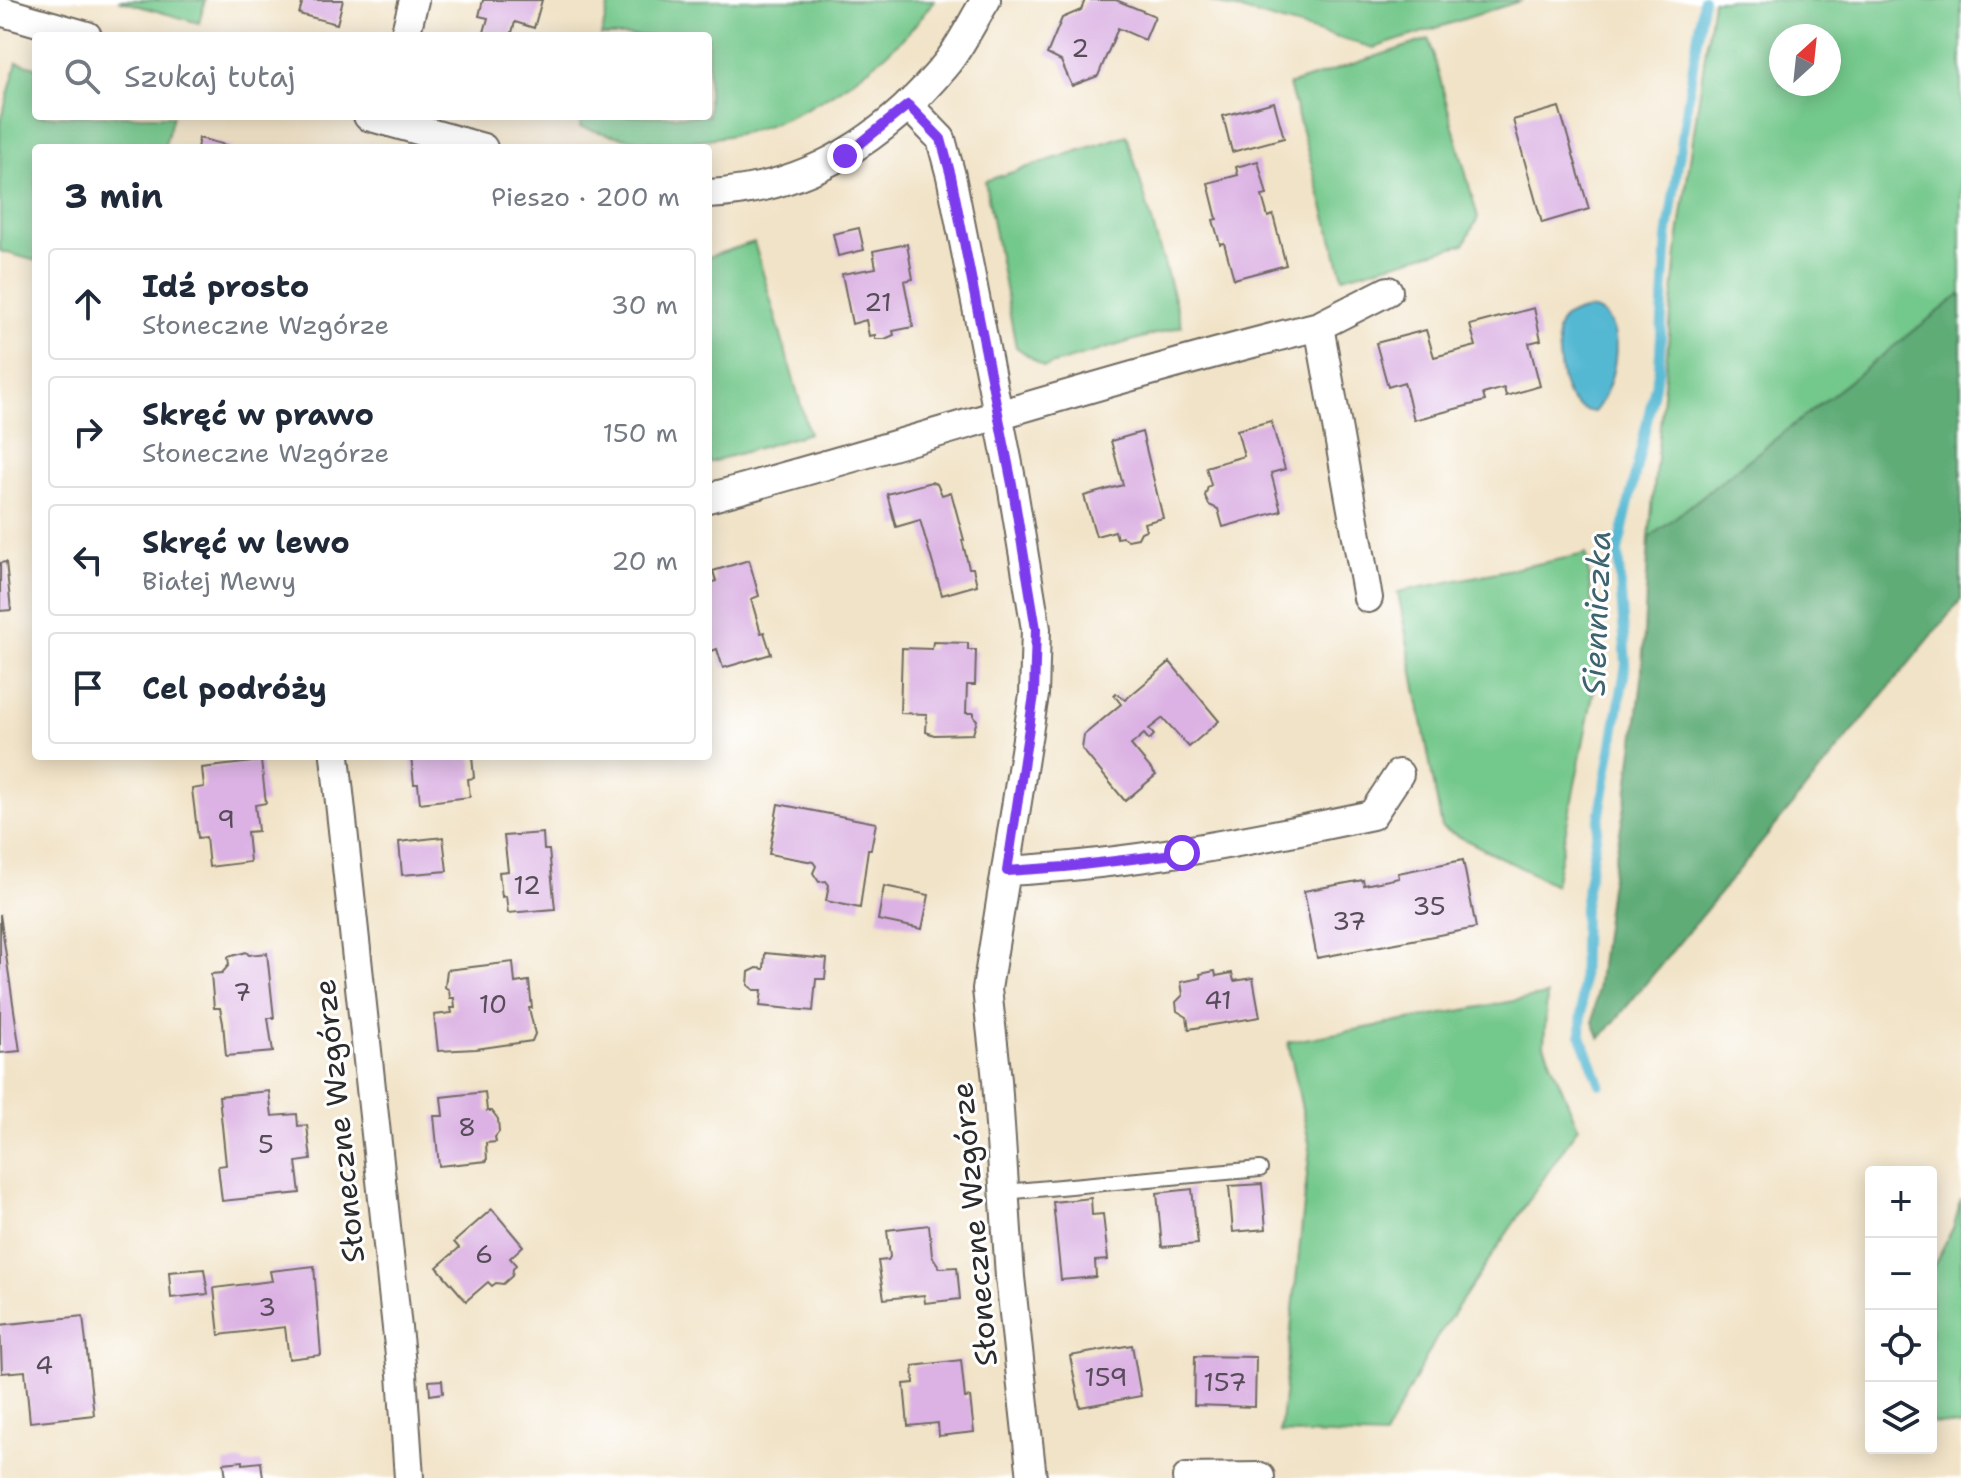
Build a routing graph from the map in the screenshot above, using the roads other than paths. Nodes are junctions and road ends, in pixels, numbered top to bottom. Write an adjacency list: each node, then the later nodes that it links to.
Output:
1 (414, 0): 5 (street)
2 (986, 0): 6 (street)
3 (0, 11): 4 (street)
4 (73, 32)
5 (406, 32)
6 (908, 105): 9 (street); 12 (street, Słoneczne Wzgórze)
7 (384, 120): 8 (street)
8 (469, 144)
9 (712, 194)
10 (1388, 291): 11 (street)
11 (1319, 326): 12 (street); 14 (street)
12 (998, 417): 13 (street); 17 (street, Słoneczne Wzgórze)
13 (712, 497)
14 (1368, 598)
15 (335, 760): 21 (street, Słoneczne Wzgórze)
16 (1399, 774): 17 (street)
17 (1007, 871): 19 (street, Słoneczne Wzgórze)
18 (1260, 1169): 19 (lane)
19 (1004, 1192): 22 (street, Słoneczne Wzgórze)
20 (1260, 1477): 23 (street)
21 (409, 1478)
22 (1032, 1478)
23 (1187, 1478)

